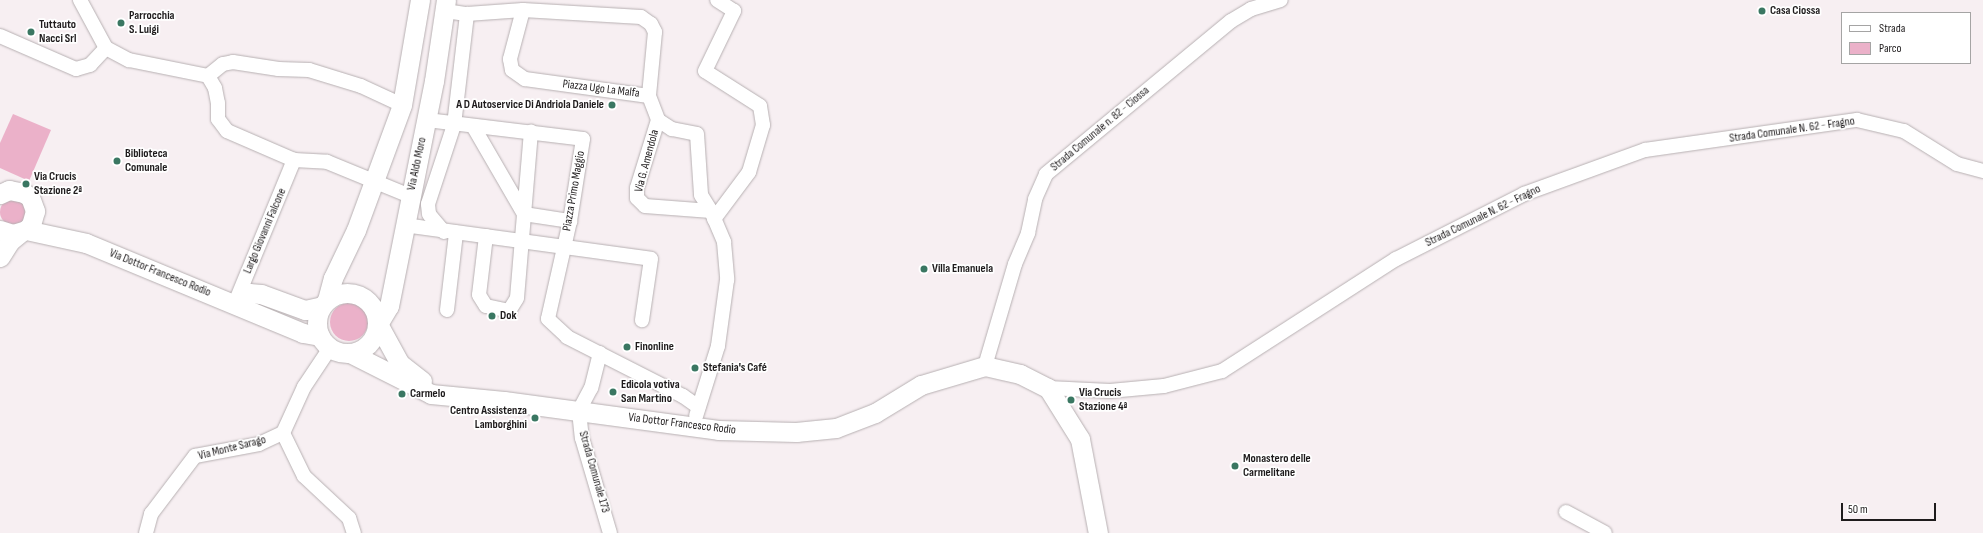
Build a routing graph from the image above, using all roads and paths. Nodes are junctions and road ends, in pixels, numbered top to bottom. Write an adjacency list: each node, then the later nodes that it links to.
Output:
1 (80, 0): 9 (street)
2 (420, 0): 12 (main road)
3 (717, 0): 25 (street)
4 (1281, 0): 44 (street, Strada Comunale n. 82 - Ciossa)
5 (446, 5): 7 (street, Piazza Ugo La Malfa); 13 (main road, Via Aldo Moro)
6 (523, 10): 7 (street, Piazza Ugo La Malfa); 11 (street, Piazza Ugo La Malfa); 11 (street, Piazza Ugo La Malfa)
7 (467, 14): 15 (street)
8 (0, 36): 9 (street)
9 (106, 48): 10 (street)
10 (208, 76): 12 (street); 18 (street)
11 (649, 96): 14 (street)
12 (402, 105): 20 (main road)
13 (427, 120): 15 (street, Piazza Primo Maggio); 22 (main road, Via Aldo Moro)
14 (658, 120): 25 (street, Via G. Amendola); 25 (street, Via G. Amendola)
15 (454, 125): 16 (street, Piazza Primo Maggio); 30 (street)
16 (473, 126): 17 (street, Piazza Primo Maggio); 24 (street)
17 (531, 132): 24 (street); 26 (street, Piazza Primo Maggio)
18 (294, 160): 20 (street); 36 (street, Largo Giovanni Falcone)
19 (1983, 171): 45 (street, Strada Comunale N. 62 - Fragno)
20 (374, 181): 22 (street); 37 (main road)
21 (0, 194): 23 (main road, Via Dottor Francesco Rodio)
22 (410, 196): 27 (main road, Via Aldo Moro)
23 (34, 204): 29 (main road); 33 (main road, Via Dottor Francesco Rodio)
24 (524, 214): 26 (street); 32 (street)
25 (713, 215): 47 (street, Via G. Amendola)
26 (570, 221): 34 (street, Piazza Primo Maggio)
27 (404, 225): 30 (street, Piazza Primo Maggio); 40 (main road, Via Aldo Moro)
28 (0, 230): 29 (main road, Via Dottor Francesco Rodio)
29 (23, 232): 33 (main road, Via Dottor Francesco Rodio); 35 (main road)
30 (450, 233): 31 (street, Piazza Primo Maggio); 38 (street)
31 (486, 236): 32 (street, Piazza Primo Maggio); 32 (street)
32 (521, 241): 34 (street, Piazza Primo Maggio)
33 (86, 243): 36 (main road, Via Dottor Francesco Rodio)
34 (564, 246): 39 (street, Piazza Primo Maggio); 43 (street, Piazza Primo Maggio)
35 (0, 257)
36 (235, 303): 37 (main road, Via Dottor Francesco Rodio); 41 (main road, Via Dottor Francesco Rodio)
37 (324, 303): 40 (main road, Via Dottor Francesco Rodio); 41 (main road)
38 (447, 310)
39 (642, 320)
40 (378, 324): 42 (main road); 46 (main road, Via Dottor Francesco Rodio)
41 (325, 342): 42 (main road, Via Dottor Francesco Rodio); 50 (street)
42 (350, 353): 46 (main road, Via Dottor Francesco Rodio)
43 (600, 353): 47 (street, Piazza Primo Maggio); 48 (street)
44 (985, 366): 45 (main road, Via Dottor Francesco Rodio); 49 (main road, Via Dottor Francesco Rodio)
45 (1048, 388): 55 (main road)
46 (455, 397): 48 (main road, Via Dottor Francesco Rodio)
47 (698, 407): 49 (street, Via G. Amendola)
48 (579, 411): 49 (main road, Via Dottor Francesco Rodio); 54 (street, Strada Comunale 173)
49 (692, 426)
50 (283, 433): 52 (street, Via Monte Sarago); 53 (street)
51 (1566, 512): 56 (street)
52 (146, 533)
53 (354, 533)
54 (610, 533)
55 (1098, 533)
56 (1605, 533)

